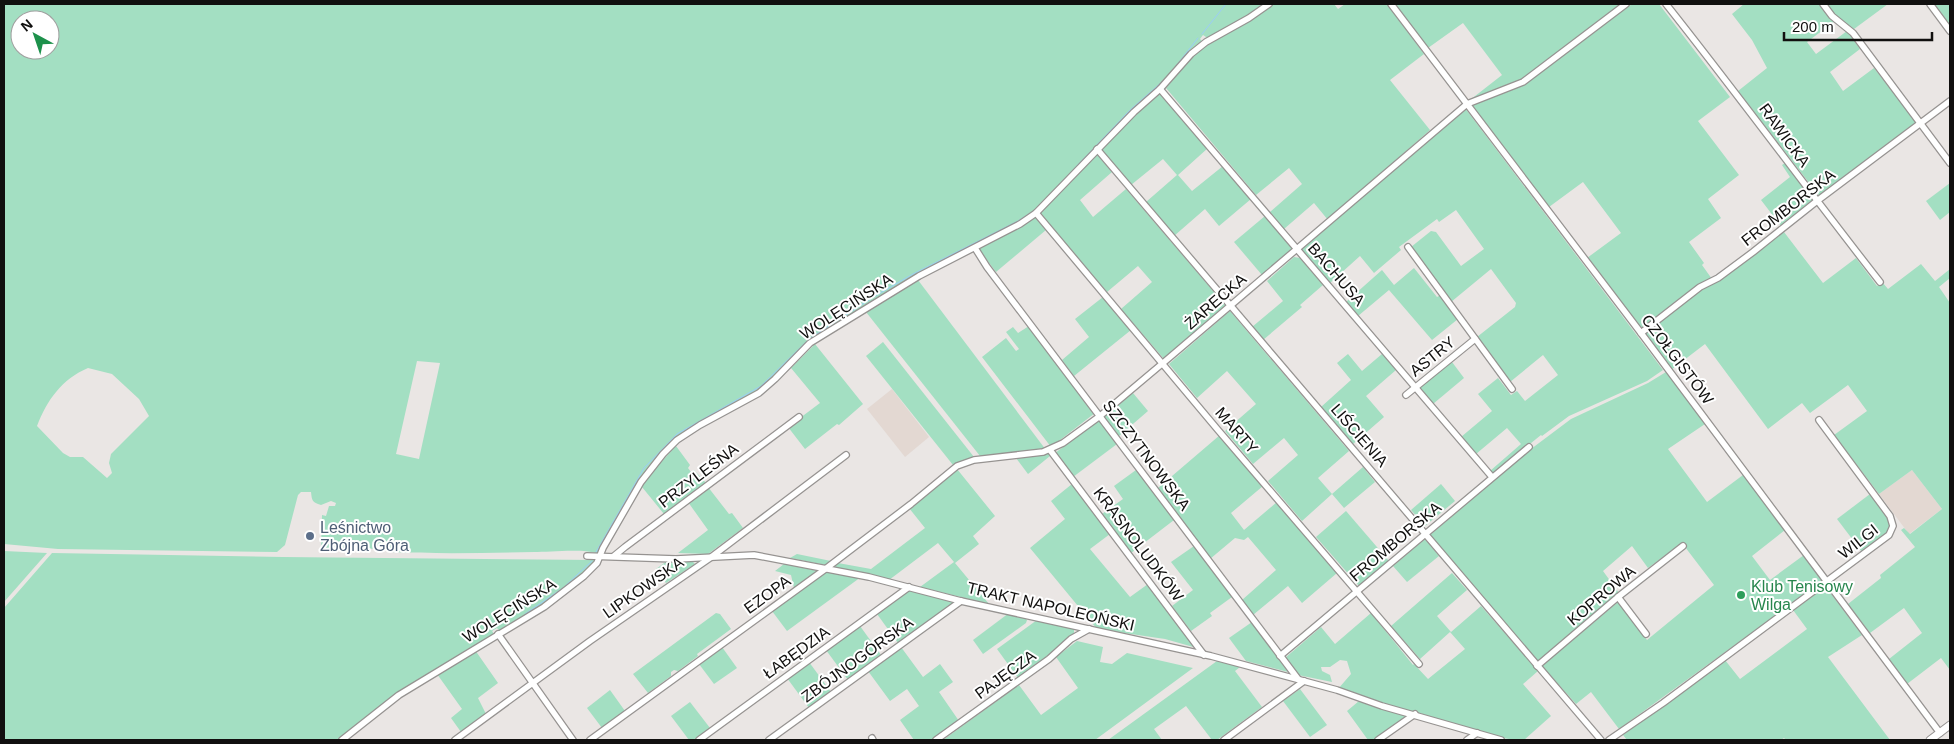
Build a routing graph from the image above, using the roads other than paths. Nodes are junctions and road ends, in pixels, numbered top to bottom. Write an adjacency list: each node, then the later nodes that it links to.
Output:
1 (1269, 4): 8 (street, WOLĘCIŃSKA)
2 (1391, 4): 10 (street, CZOŁGISTÓW)
3 (1626, 4): 10 (street)
4 (1666, 4): 14 (street, RAWICKA)
5 (1823, 4): 11 (street)
6 (1930, 4): 7 (street)
7 (1950, 31)
8 (1160, 89): 12 (street, WOLĘCIŃSKA); 18 (street, BACHUSA)
9 (1950, 101): 11 (street, FROMBORSKA)
10 (1466, 104): 18 (street, ŻARECKA); 21 (street, CZOŁGISTÓW)
11 (1921, 123): 13 (street); 14 (street, FROMBORSKA)
12 (1098, 149): 15 (street, WOLĘCIŃSKA); 20 (street, LIŚCIENIA)
13 (1950, 163)
14 (1817, 201): 19 (street, RAWICKA); 21 (street, FROMBORSKA)
15 (1036, 213): 17 (street, WOLĘCIŃSKA); 23 (street, MARTY)
16 (1408, 247): 22 (street)
17 (975, 248): 27 (street, SZCZYTNOWSKA); 39 (street, WOLĘCIŃSKA)
18 (1297, 249): 20 (street, ŻARECKA); 24 (street, BACHUSA)
19 (1880, 282)
20 (1231, 305): 23 (street, ŻARECKA); 35 (street, LIŚCIENIA)
21 (1641, 332): 42 (street, CZOŁGISTÓW)
22 (1475, 339): 24 (street, ASTRY); 25 (street)
23 (1163, 363): 27 (street, ŻARECKA); 44 (street, MARTY)
24 (1415, 387): 26 (street, ASTRY); 34 (street, BACHUSA)
25 (1512, 389)
26 (1406, 395)
27 (1100, 416): 31 (street, ŻARECKA); 51 (street, SZCZYTNOWSKA)
28 (799, 417): 38 (street, PRZYLEŚNA)
29 (1819, 420): 42 (street, WILGI)
30 (1529, 447): 34 (street, FROMBORSKA)
31 (1050, 450): 33 (street, ŻARECKA); 50 (street, KRASNOLUDKÓW)
32 (846, 454): 40 (street, LIPKOWSKA)
33 (956, 466): 41 (street, EZOPA)
34 (1492, 477): 35 (street, FROMBORSKA)
35 (1426, 533): 44 (street, FROMBORSKA); 53 (street, LIŚCIENIA)
36 (1683, 546): 45 (street, KOPROWA)
37 (587, 556): 39 (street, TRAKT NAPOLEOŃSKI)
38 (614, 556): 39 (street, TRAKT NAPOLEOŃSKI); 40 (street, TRAKT NAPOLEOŃSKI)
39 (600, 557): 48 (street, WOLĘCIŃSKA)
40 (710, 558): 41 (street, TRAKT NAPOLEOŃSKI); 56 (street, LIPKOWSKA)
41 (824, 570): 43 (street, TRAKT NAPOLEOŃSKI); 64 (street, EZOPA)
42 (1826, 582): 60 (street, CZOŁGISTÓW); 73 (street, WILGI)
43 (909, 587): 46 (street, TRAKT NAPOLEOŃSKI); 65 (street, ŁABĘDZIA)
44 (1358, 591): 51 (street, FROMBORSKA); 52 (street, MARTY)
45 (1618, 597): 49 (street); 53 (street, KOPROWA)
46 (961, 601): 47 (street, TRAKT NAPOLEOŃSKI); 66 (street, ZBÓJNOGÓRSKA)
47 (1089, 629): 50 (street, TRAKT NAPOLEOŃSKI); 67 (street, PAJĘCZA)
48 (498, 634): 56 (street); 61 (street, WOLĘCIŃSKA)
49 (1646, 634)
50 (1204, 655): 54 (street, TRAKT NAPOLEOŃSKI)
51 (1280, 656): 54 (street, SZCZYTNOWSKA)
52 (1419, 664)
53 (1537, 666): 72 (street, LIŚCIENIA)
54 (1298, 679): 55 (street, TRAKT NAPOLEOŃSKI)
55 (1304, 681): 57 (street, TRAKT NAPOLEOŃSKI); 68 (street)
56 (533, 684): 62 (street, LIPKOWSKA); 63 (street)
57 (1415, 714): 59 (street, TRAKT NAPOLEOŃSKI); 69 (street)
58 (1950, 725): 60 (street)
59 (1477, 733): 70 (street); 71 (street, TRAKT NAPOLEOŃSKI)
60 (1940, 733): 74 (street)
61 (342, 740)
62 (455, 740)
63 (573, 740)
64 (590, 740)
65 (699, 740)
66 (769, 740)
67 (936, 740)
68 (1224, 740)
69 (1378, 740)
70 (1467, 740)
71 (1501, 740)
72 (1601, 740)
73 (1609, 740)
74 (1930, 740)

